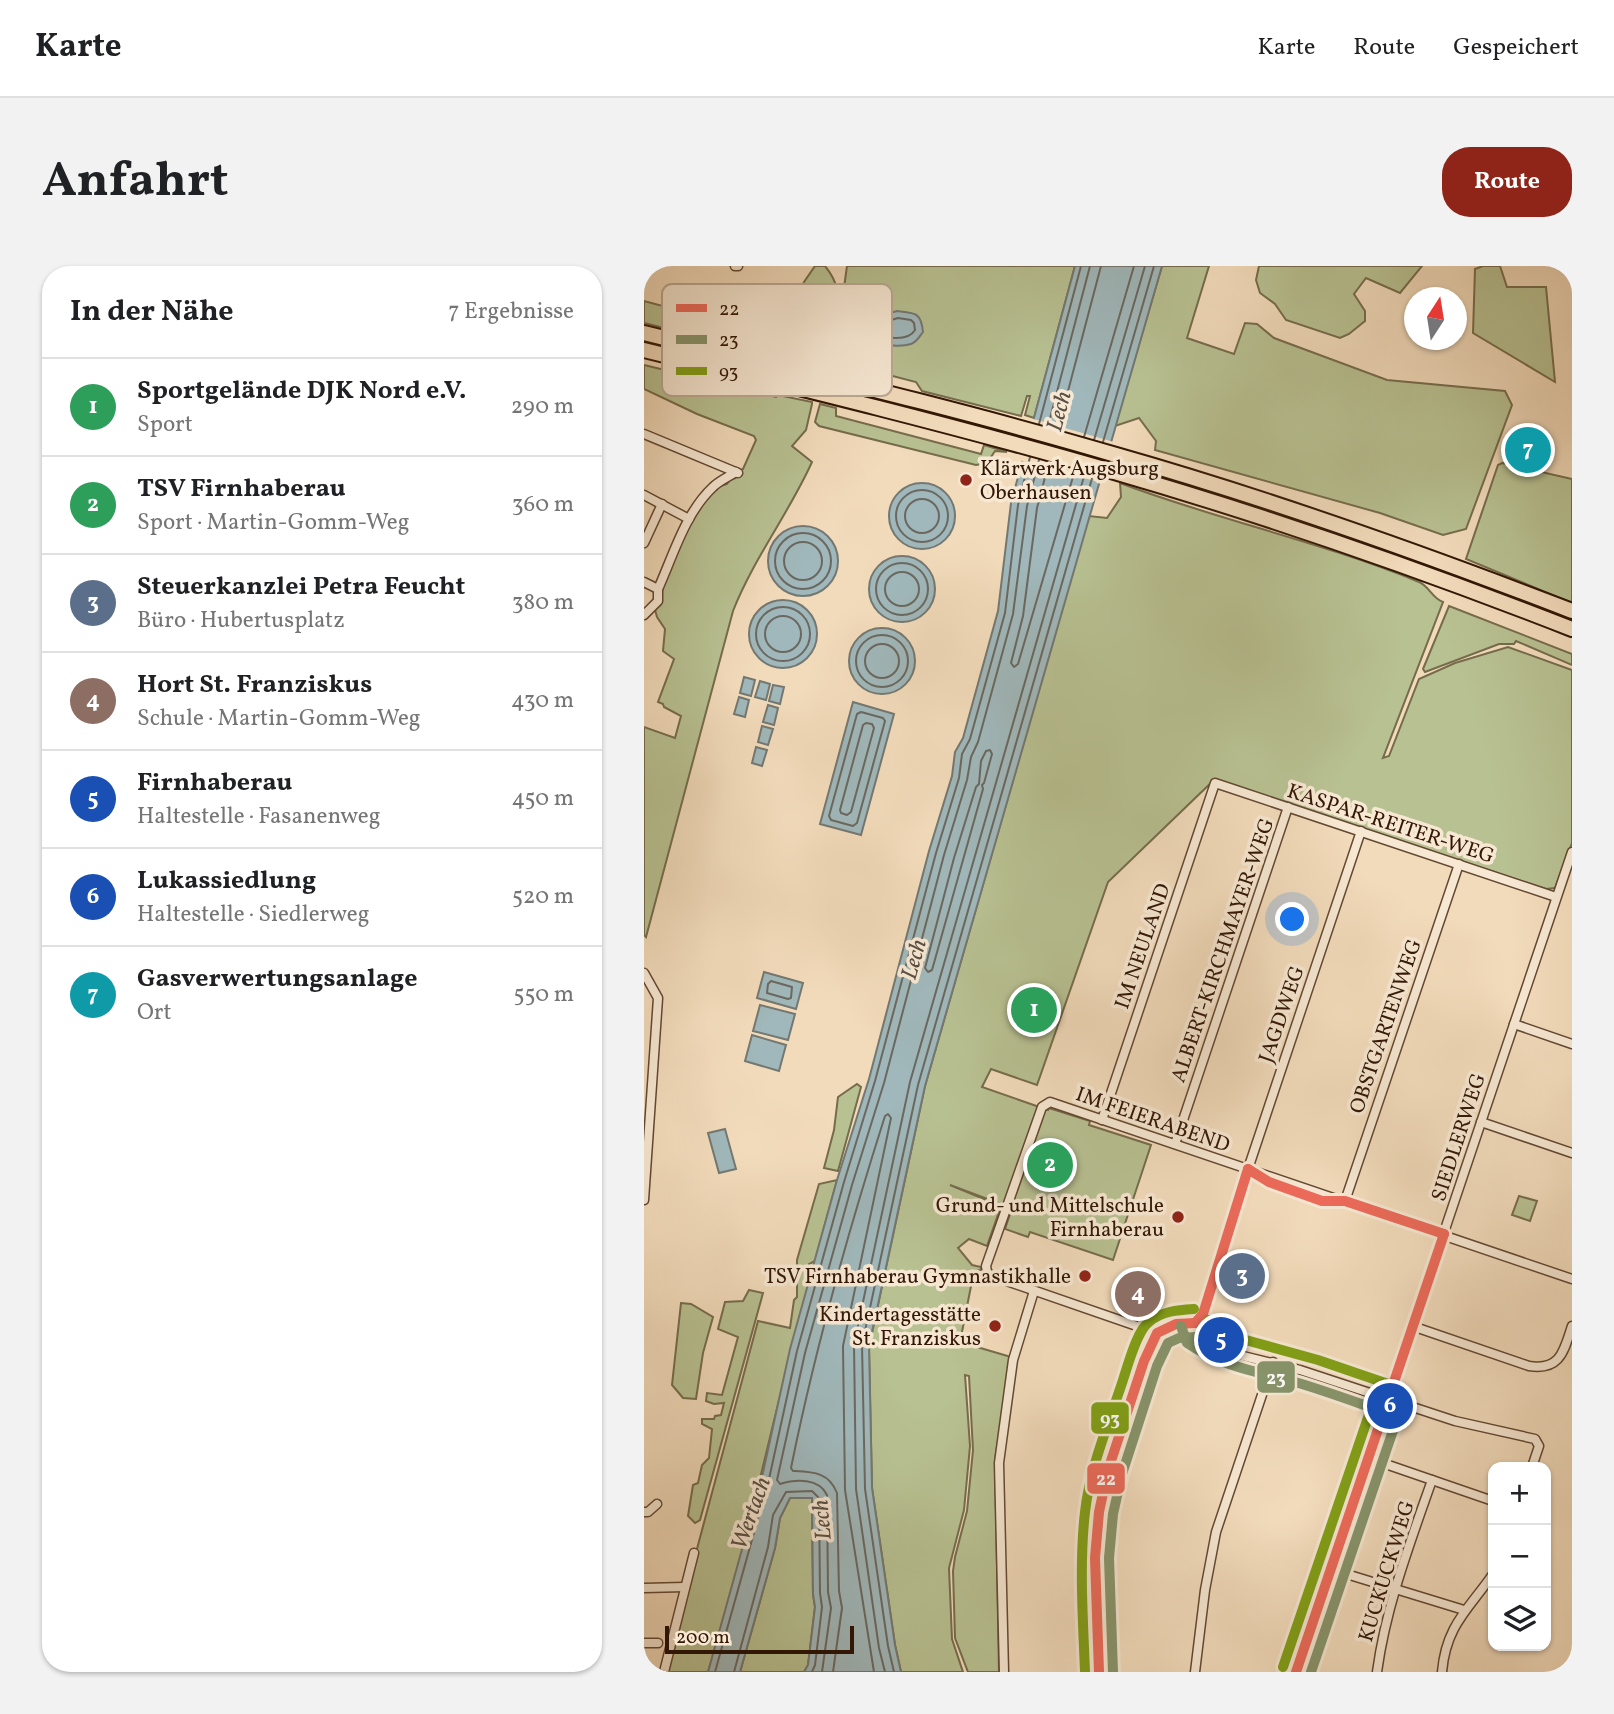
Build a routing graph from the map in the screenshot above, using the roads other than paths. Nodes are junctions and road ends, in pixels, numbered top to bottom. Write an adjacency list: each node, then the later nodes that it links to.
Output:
1 (644, 332): 2 (highway)
2 (662, 337)
3 (644, 350): 4 (highway)
4 (662, 355)
5 (892, 395): 14 (highway)
6 (825, 396): 16 (highway)
7 (644, 434): 10 (street)
8 (644, 495): 9 (street)
9 (662, 504): 10 (street); 11 (street)
10 (690, 519): 13 (street)
11 (644, 543)
12 (644, 582): 13 (street)
13 (658, 589): 15 (street)
14 (1572, 611)
15 (644, 615)
16 (1572, 629)
17 (1214, 783): 18 (street, KASPAR-REITER-WEG); 26 (street, IM NEULAND)
18 (1288, 807): 19 (street, KASPAR-REITER-WEG); 28 (street, ALBERT-KIRCHMAYER-WEG)
19 (1361, 831): 21 (street, KASPAR-REITER-WEG); 30 (street, JAGDWEG)
20 (1572, 852): 22 (street, SIEDLERWEG)
21 (1459, 863): 22 (street, KASPAR-REITER-WEG); 32 (street, OBSTGARTENWEG)
22 (1556, 897): 24 (street, SIEDLERWEG)
23 (644, 973): 31 (street)
24 (1514, 1024): 25 (street); 27 (street, SIEDLERWEG)
25 (1572, 1044)
26 (1102, 1120): 28 (street, IM FEIERABEND); 35 (street, IM FEIERABEND)
27 (1481, 1122): 29 (street); 33 (street, SIEDLERWEG)
28 (1175, 1144): 30 (street, IM FEIERABEND)
29 (1572, 1153)
30 (1248, 1169): 32 (street, IM FEIERABEND); 36 (street, JAGDWEG)
31 (644, 1200)
32 (1345, 1201): 33 (street, IM FEIERABEND)
33 (1444, 1234): 34 (street, IM FEIERABEND); 37 (street, SIEDLERWEG)
34 (1572, 1279)
35 (1034, 1291): 39 (street); 59 (street)
36 (1195, 1323): 39 (street); 40 (street); 41 (street)
37 (1412, 1326): 38 (street); 42 (street, SIEDLERWEG)
38 (1572, 1326)
39 (1157, 1333): 40 (street)
40 (1148, 1352): 60 (street)
41 (1273, 1362): 42 (street); 61 (street)
42 (1389, 1399): 43 (street, SIEDLERWEG); 44 (street)
43 (1368, 1458): 45 (street); 50 (street, SIEDLERWEG)
44 (1534, 1462)
45 (1432, 1480): 46 (street); 54 (street, KUCKUCKWEG)
46 (1488, 1499)
47 (657, 1504): 48 (street)
48 (644, 1512)
49 (694, 1553): 52 (street)
50 (1330, 1569): 54 (street); 62 (street, SIEDLERWEG)
51 (1488, 1580): 55 (street)
52 (685, 1587): 53 (street); 58 (street)
53 (644, 1588)
54 (1395, 1590): 55 (street); 63 (street, KUCKUCKWEG)
55 (1464, 1610): 64 (street)
56 (644, 1643): 57 (street)
57 (658, 1643)
58 (664, 1672)
59 (1004, 1672)
60 (1099, 1672)
61 (1195, 1672)
62 (1296, 1672)
63 (1377, 1672)
64 (1442, 1672)

